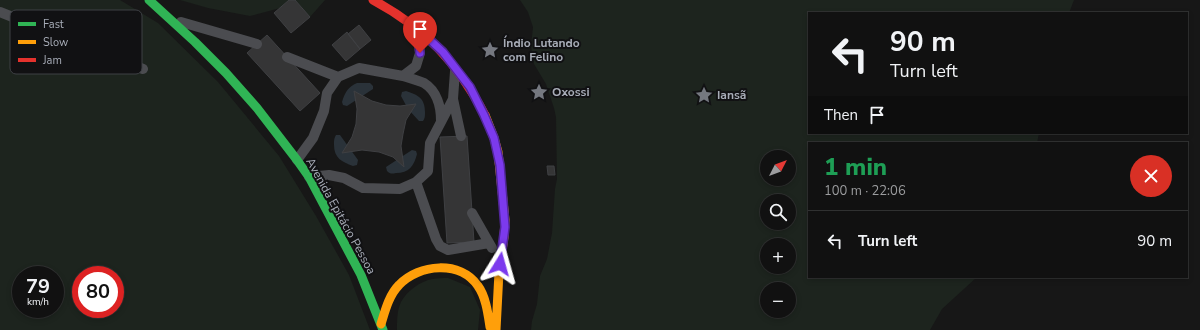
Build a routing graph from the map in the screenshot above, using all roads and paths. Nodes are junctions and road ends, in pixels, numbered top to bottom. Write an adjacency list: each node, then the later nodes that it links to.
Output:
1 (148, 0): 5 (highway, Avenida Epitácio Pessoa)
2 (373, 0): 6 (highway)
3 (0, 12): 4 (lane)
4 (10, 16)
5 (168, 18): 7 (lane); 15 (highway, Avenida Epitácio Pessoa)
6 (417, 28): 9 (highway); 10 (lane)
7 (257, 44)
8 (287, 57): 11 (lane)
9 (455, 67): 12 (lane); 20 (highway)
10 (403, 76): 11 (lane); 13 (lane)
11 (338, 77): 15 (lane)
12 (453, 99): 13 (lane); 14 (lane)
13 (441, 122): 17 (lane)
14 (461, 136)
15 (297, 160): 16 (highway, Avenida Epitácio Pessoa)
16 (309, 177): 17 (lane); 21 (highway, Avenida Epitácio Pessoa)
17 (416, 182): 19 (lane)
18 (472, 213): 19 (lane)
19 (489, 243): 20 (lane)
20 (500, 264): 23 (highway)
21 (382, 327): 22 (highway)
22 (491, 330)
23 (496, 330)

